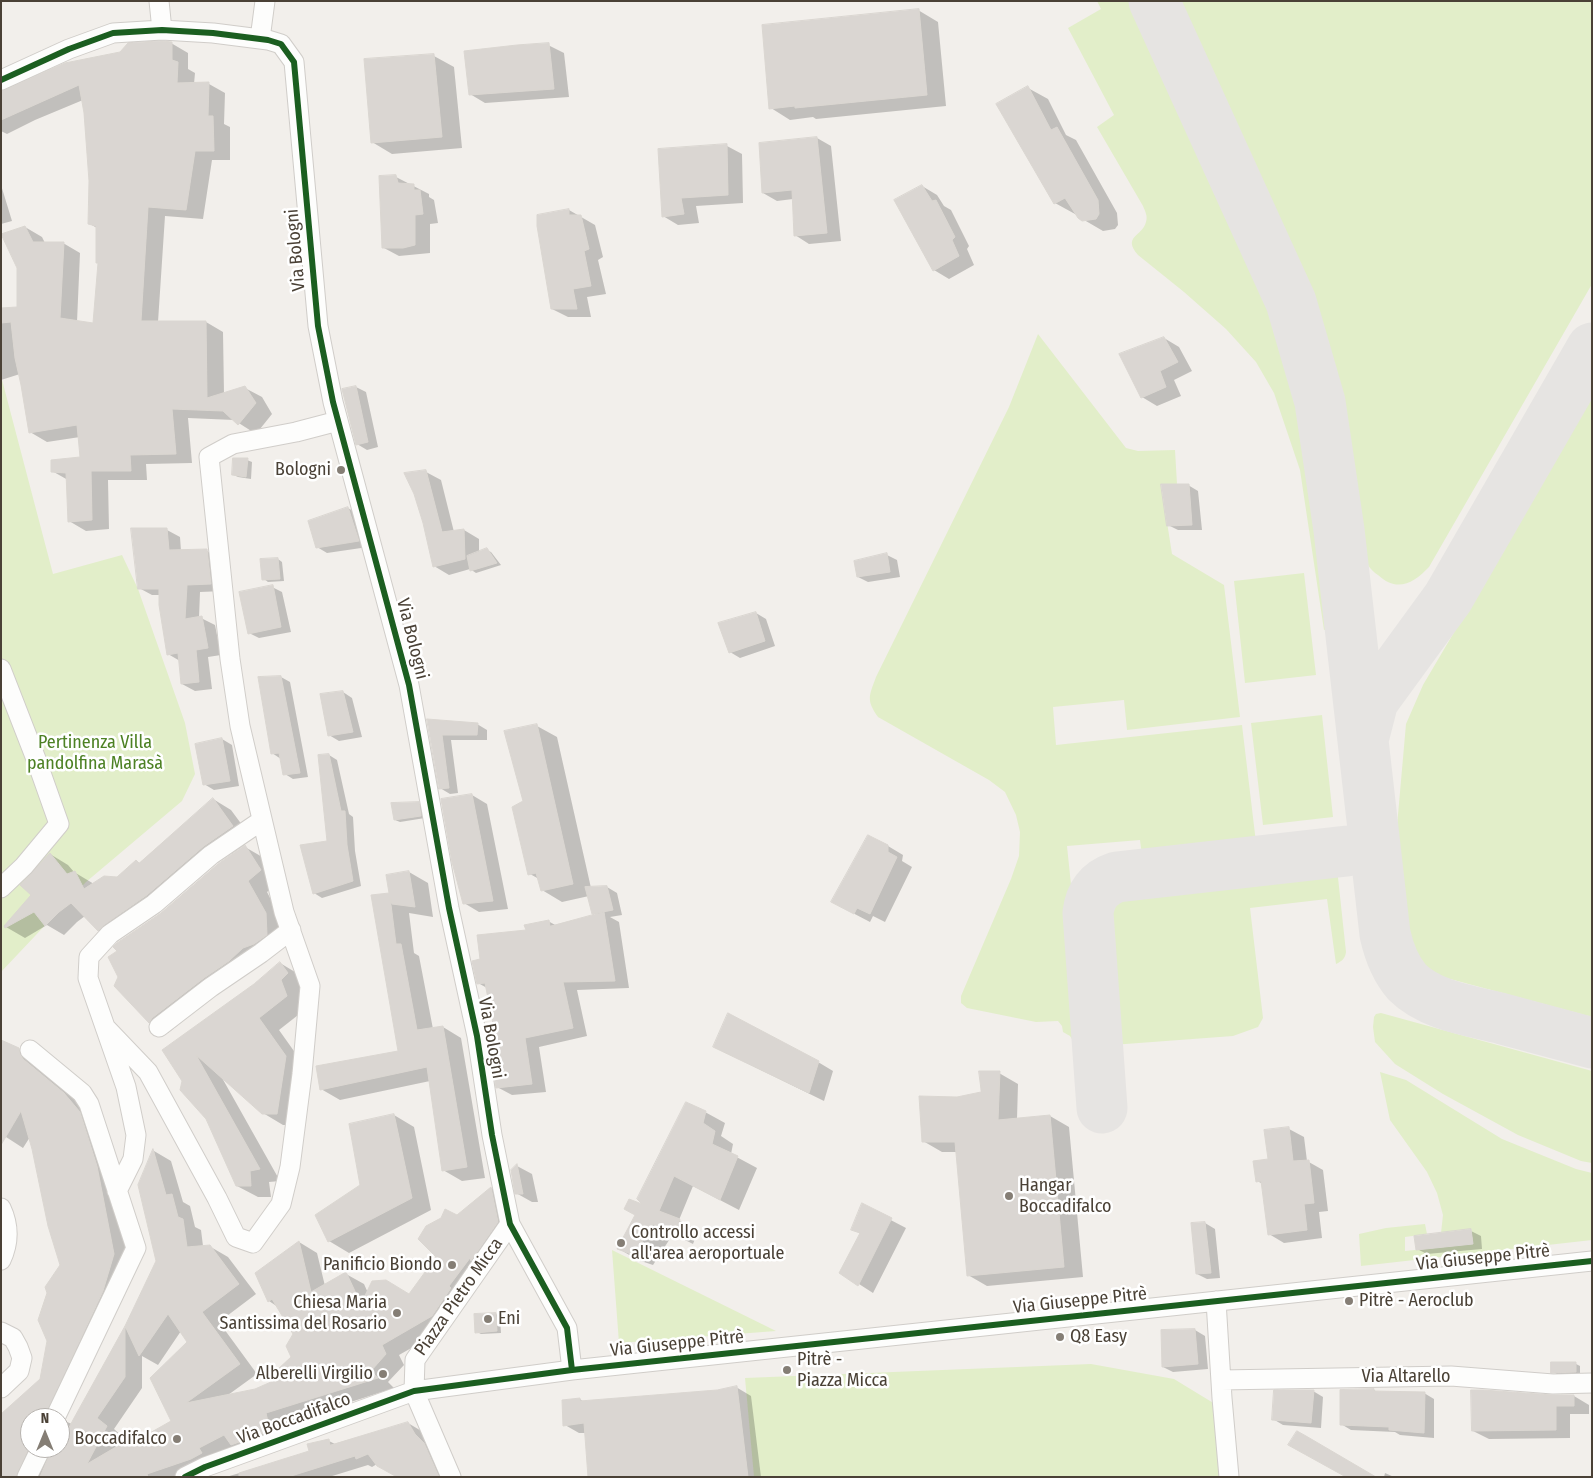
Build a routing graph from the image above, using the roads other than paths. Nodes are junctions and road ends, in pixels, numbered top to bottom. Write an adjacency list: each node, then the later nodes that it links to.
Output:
1 (160, 1): 3 (street)
2 (265, 1): 4 (street)
3 (162, 30): 4 (street); 5 (street)
4 (260, 39): 6 (street, Via Bologni)
5 (1, 80)
6 (338, 421): 8 (street); 16 (street, Via Bologni)
7 (1, 669): 9 (street)
8 (262, 821): 10 (street); 11 (street)
9 (1, 888)
10 (291, 930): 11 (street); 12 (street)
11 (105, 1026): 14 (street)
12 (159, 1026)
13 (30, 1050): 14 (street)
14 (117, 1191): 26 (street)
15 (1, 1208): 17 (street)
16 (510, 1224): 21 (street, Piazza Pietro Micca); 25 (street, Piazza Pietro Micca)
17 (1, 1260)
18 (1592, 1261): 19 (street, Via Giuseppe Pitrè)
19 (1216, 1301): 21 (street, Via Giuseppe Pitrè); 22 (street)
20 (1, 1332): 24 (street)
21 (572, 1370): 25 (street)
22 (1221, 1380): 23 (street, Via Altarello); 31 (street)
23 (1592, 1383)
24 (1, 1388)
25 (414, 1391): 29 (street, Via Boccadifalco); 30 (street)
26 (60, 1408)
27 (37, 1458): 28 (street)
28 (28, 1477)
29 (185, 1477)
30 (451, 1477)
31 (1229, 1477)

